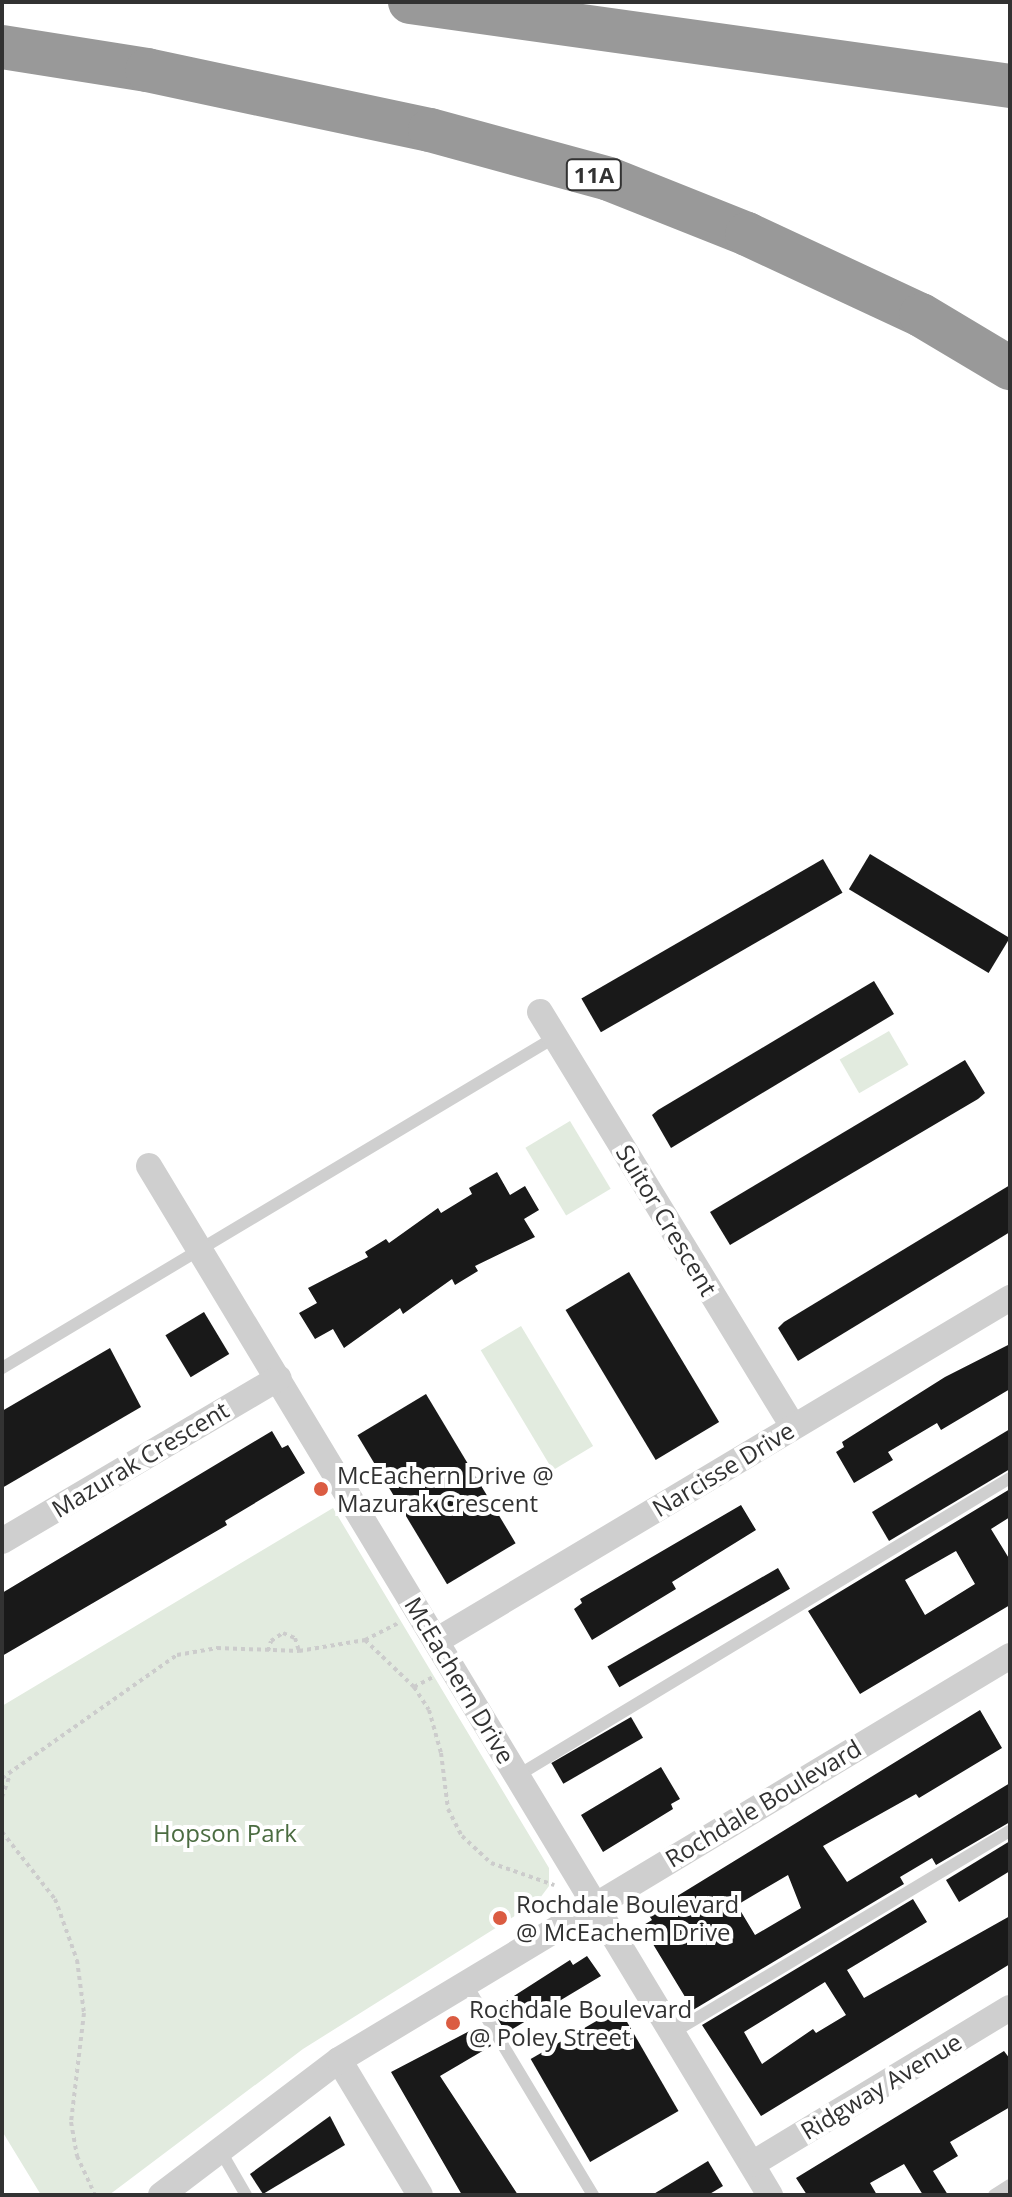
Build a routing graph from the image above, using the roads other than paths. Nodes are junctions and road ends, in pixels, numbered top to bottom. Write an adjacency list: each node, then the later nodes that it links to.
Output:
1 (410, 2): 3 (highway)
2 (2, 47): 4 (highway, 11A)
3 (1010, 86)
4 (1010, 368)
5 (540, 1012): 6 (street, Suitor Crescent)
6 (556, 1037): 8 (lane); 12 (street, Suitor Crescent)
7 (149, 1166): 8 (street, McEachern Drive)
8 (200, 1249): 10 (lane); 11 (street, McEachern Drive)
9 (1010, 1298): 12 (street, Narcisse Drive)
10 (2, 1368)
11 (279, 1378): 14 (street, Mazurak Crescent); 15 (street, McEachern Drive)
12 (793, 1427): 15 (street, Narcisse Drive)
13 (1010, 1478): 17 (lane)
14 (2, 1541)
15 (436, 1641): 17 (street, McEachern Drive)
16 (1010, 1656): 19 (street, Rochdale Boulevard)
17 (517, 1776): 19 (street, McEachern Drive)
18 (1010, 1831): 22 (lane)
19 (595, 1903): 20 (street, Rochdale Boulevard); 22 (street, McEachern Drive)
20 (465, 1981): 23 (street, Rochdale Boulevard); 30 (lane)
21 (1010, 2008): 25 (street, Ridgway Avenue)
22 (672, 2033): 25 (street, McEachern Drive)
23 (339, 2060): 24 (street, Rochdale Boulevard); 29 (street)
24 (220, 2150): 27 (street, Rochdale Boulevard); 28 (lane)
25 (752, 2164): 31 (street, McEachern Drive)
26 (1010, 2185): 32 (lane)
27 (161, 2195)
28 (246, 2195)
29 (420, 2195)
30 (593, 2195)
31 (770, 2195)
32 (994, 2195)

